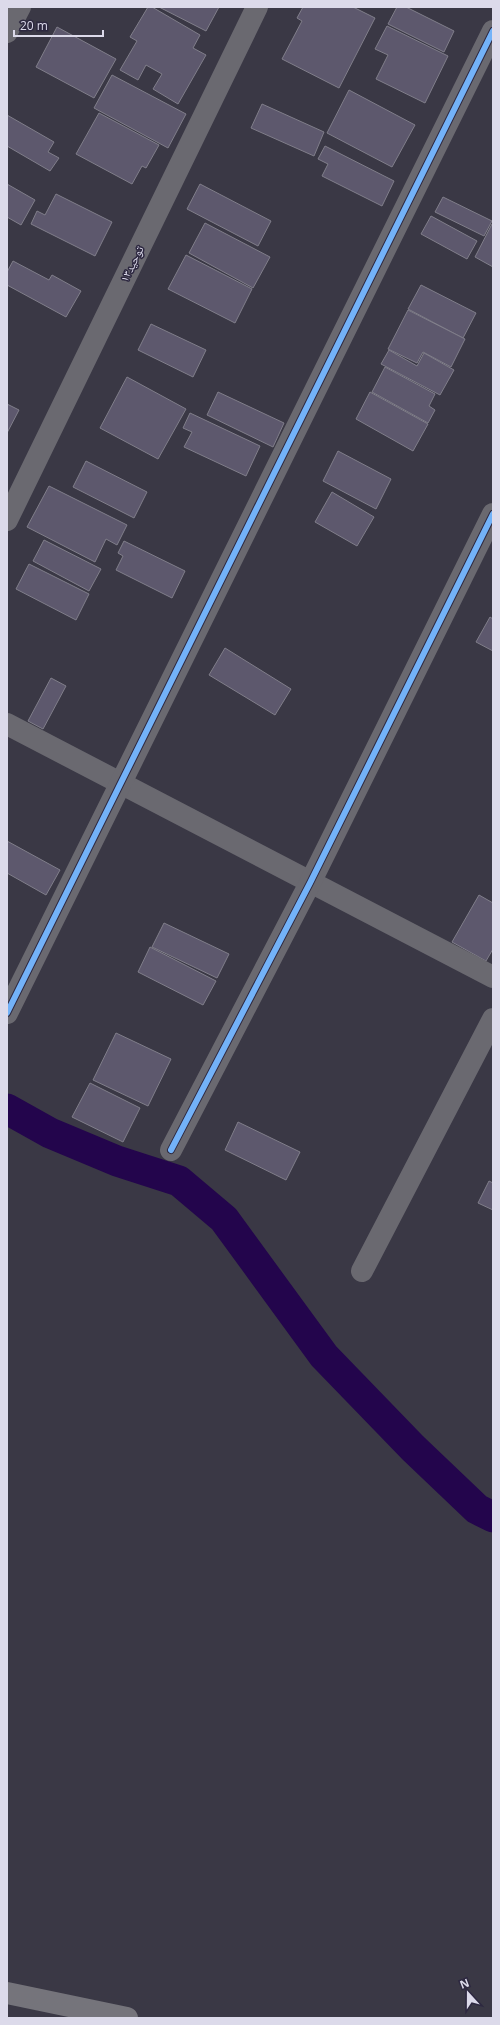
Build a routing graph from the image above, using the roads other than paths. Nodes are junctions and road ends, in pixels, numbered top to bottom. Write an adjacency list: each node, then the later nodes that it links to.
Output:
1 (20, 7): 4 (street)
2 (257, 7): 6 (street, توحید۱۳)
3 (493, 31): 8 (street)
4 (7, 32)
5 (493, 514): 9 (street)
6 (7, 520)
7 (7, 724): 8 (street)
8 (121, 785): 9 (street); 11 (street)
9 (310, 883): 10 (street); 13 (street)
10 (493, 977)
11 (7, 1013)
12 (493, 1019): 14 (street)
13 (171, 1150)
14 (362, 1271)
15 (7, 1993): 16 (main road)
16 (127, 2018)

